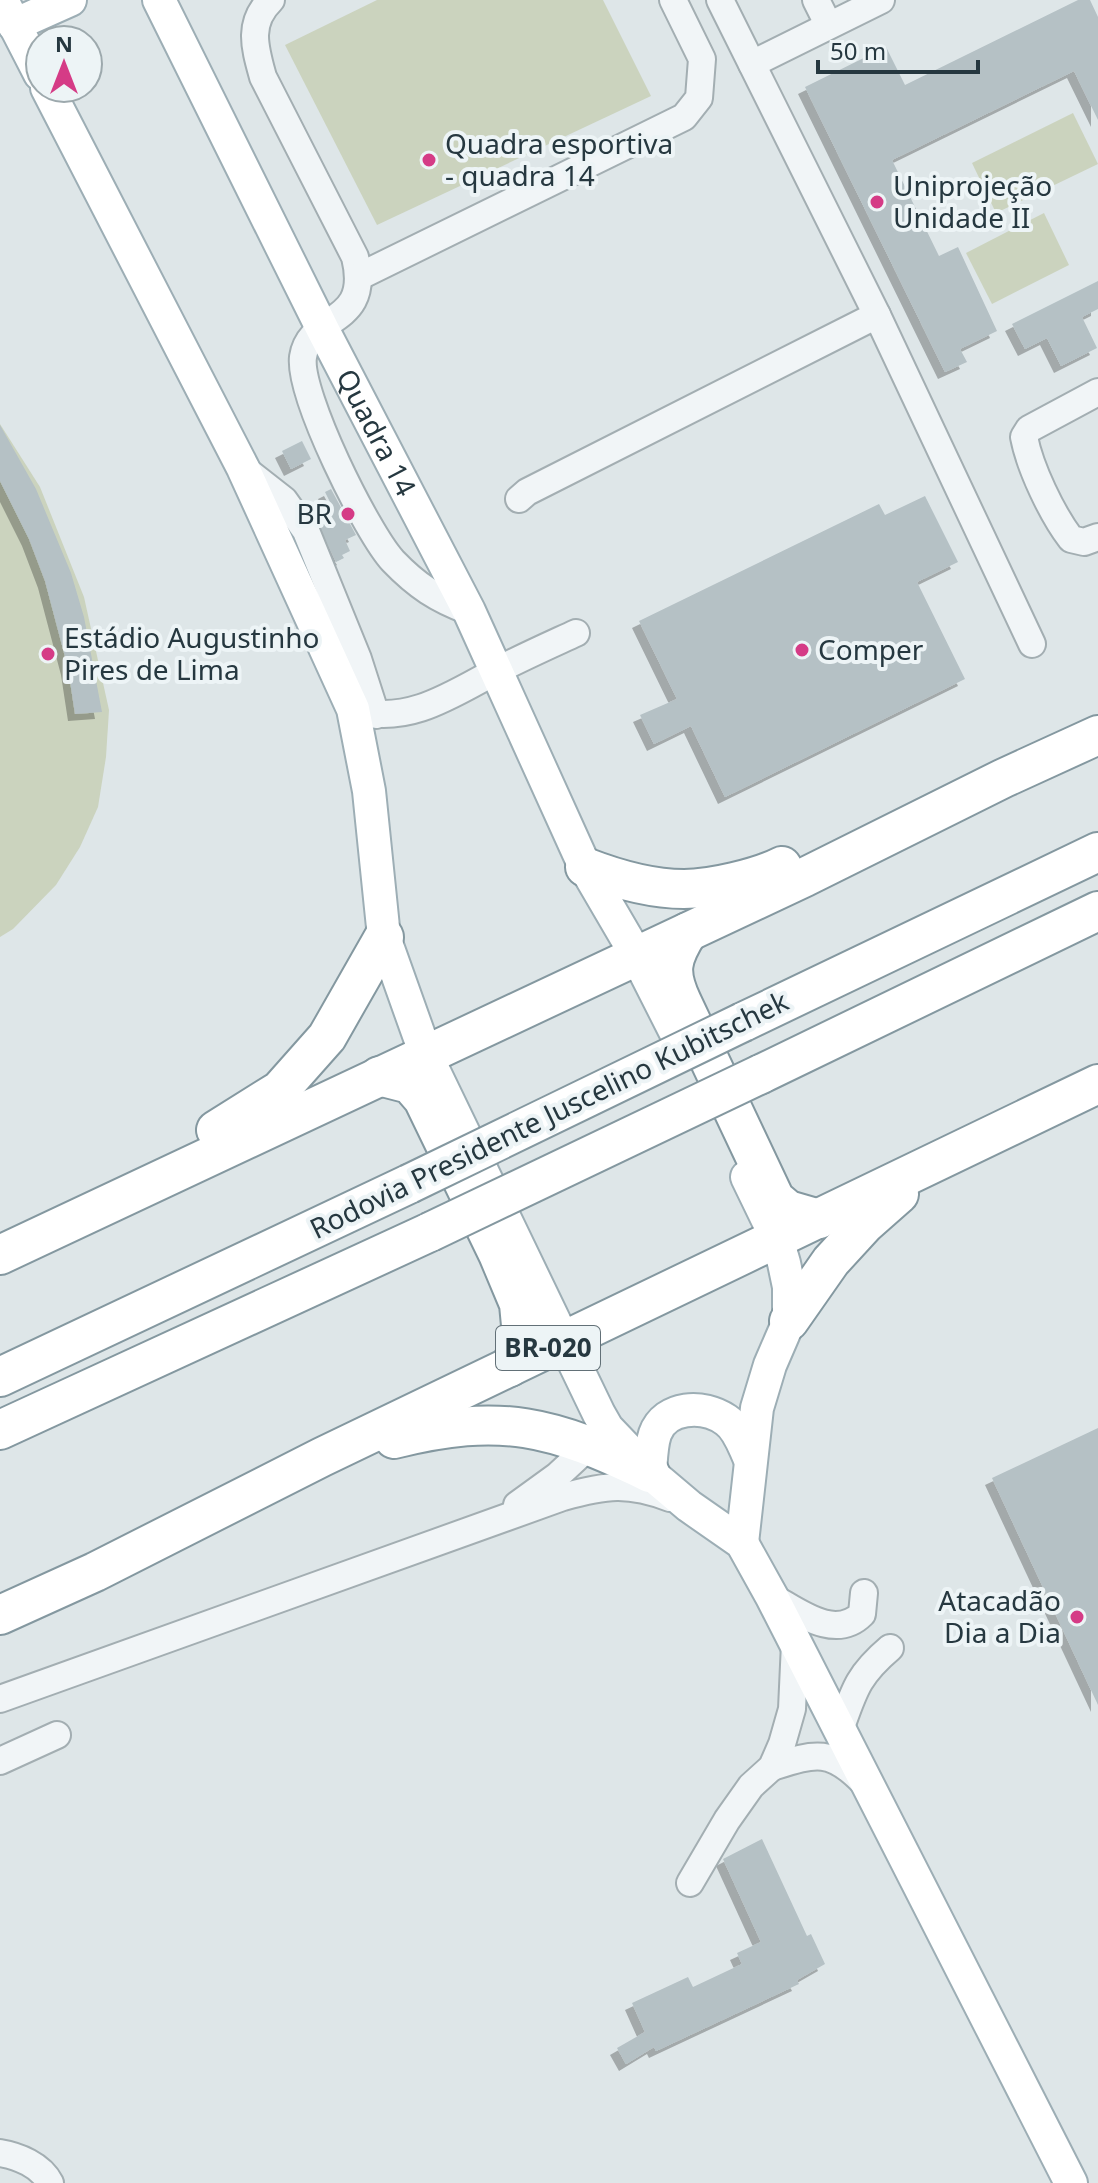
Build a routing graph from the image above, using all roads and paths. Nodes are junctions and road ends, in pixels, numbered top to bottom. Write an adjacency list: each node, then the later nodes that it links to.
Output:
1 (70, 0): 8 (main road)
2 (159, 0): 15 (main road, Quadra 14)
3 (271, 0): 13 (street)
4 (673, 0): 13 (street)
5 (720, 0): 11 (street)
6 (816, 0): 9 (street)
7 (881, 0): 9 (street)
8 (5, 9): 10 (main road)
9 (828, 24): 11 (street)
10 (24, 44)
11 (752, 64): 14 (street)
12 (55, 104): 23 (main road)
13 (360, 276): 15 (street)
14 (877, 315): 17 (street); 21 (street)
15 (323, 330): 19 (main road, Quadra 14); 19 (street)
16 (1098, 392): 18 (street)
17 (519, 499)
18 (1098, 537)
19 (469, 611): 22 (main road, Quadra 14)
20 (576, 633): 22 (street)
21 (1032, 644)
22 (497, 671): 23 (street); 27 (main road, Quadra 14)
23 (364, 712): 30 (main road)
24 (1098, 735): 25 (highway)
25 (1004, 778): 27 (highway); 29 (highway)
26 (1098, 852): 45 (highway, Rodovia Presidente Juscelino Kubitschek, bridge)
27 (585, 867): 31 (main road, Quadra 14)
28 (1098, 911): 46 (highway, Rodovia Presidente Juscelino Kubitschek, bridge)
29 (688, 932): 31 (highway); 37 (highway)
30 (384, 937): 32 (main road); 38 (highway)
31 (637, 956): 32 (highway); 36 (main road, Quadra 14)
32 (426, 1055): 33 (highway); 43 (main road)
33 (379, 1076): 38 (highway); 44 (highway)
34 (1098, 1084): 35 (highway, BR-020)
35 (936, 1162): 37 (highway, BR-020); 42 (highway)
36 (758, 1200): 39 (main road, Quadra 14); 41 (highway)
37 (819, 1219): 39 (highway, BR-020)
38 (68, 1222): 40 (highway)
39 (777, 1239): 41 (highway, BR-020); 42 (main road, Quadra 14)
40 (0, 1255)
41 (738, 1258): 43 (highway, BR-020)
42 (789, 1321): 49 (main road)
43 (565, 1340): 44 (highway, BR-020); 47 (main road)
44 (510, 1367): 48 (highway, BR-020)
45 (0, 1377)
46 (0, 1430)
47 (599, 1437): 48 (highway); 50 (highway); 52 (street)
48 (322, 1457): 56 (highway, BR-020)
49 (749, 1457): 50 (main road); 53 (main road)
50 (650, 1473): 51 (main road)
51 (689, 1506): 52 (street); 53 (main road)
52 (491, 1523): 59 (street)
53 (742, 1543): 55 (main road)
54 (864, 1593): 55 (street)
55 (772, 1597): 57 (main road)
56 (0, 1615)
57 (795, 1643): 60 (main road); 63 (street)
58 (890, 1648): 60 (street)
59 (0, 1699)
60 (840, 1730): 64 (main road)
61 (57, 1735): 62 (street)
62 (0, 1761)
63 (772, 1767): 64 (street); 65 (street)
64 (870, 1789): 68 (main road)
65 (690, 1883)
66 (0, 2153): 67 (street)
67 (50, 2183)
68 (1071, 2183)

